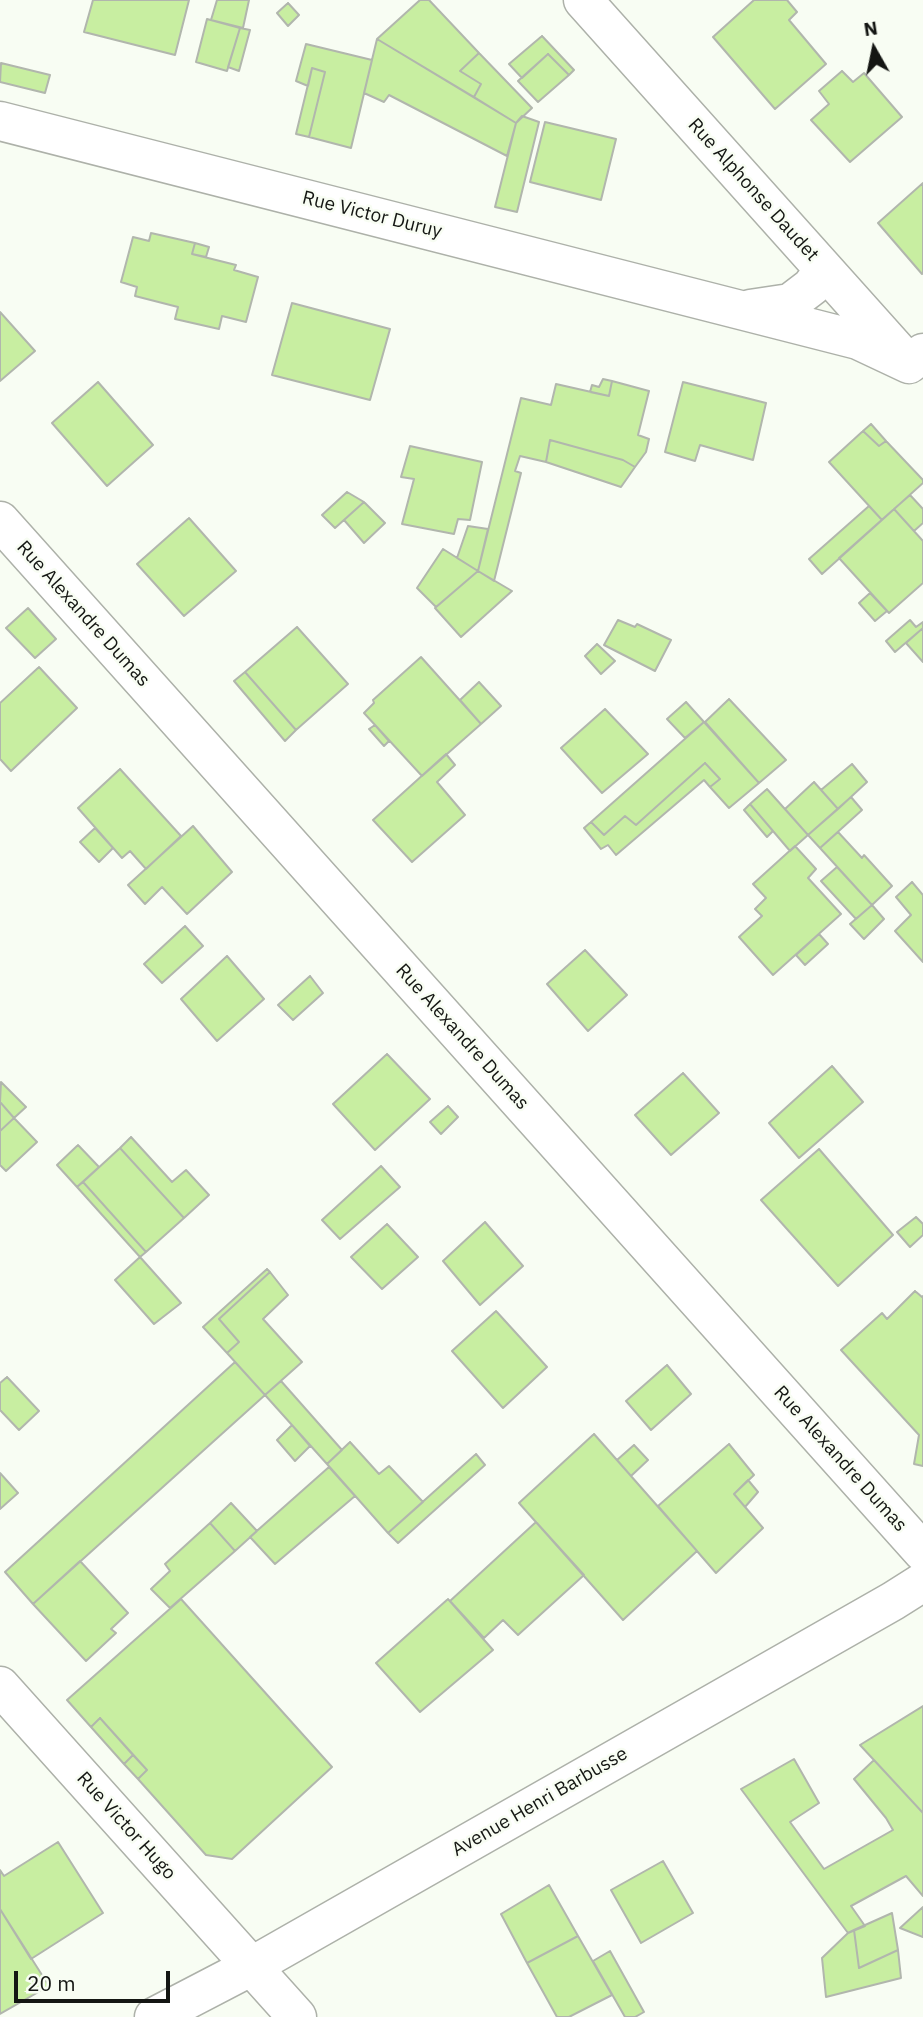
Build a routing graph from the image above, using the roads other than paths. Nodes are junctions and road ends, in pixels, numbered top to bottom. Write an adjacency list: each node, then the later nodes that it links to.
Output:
1 (583, 0): 3 (street, Rue Alphonse Daudet)
2 (0, 121): 4 (street, Rue Victor Duruy)
3 (824, 270): 4 (street, Rue Victor Duruy); 5 (street, Rue Alphonse Daudet)
4 (745, 310): 5 (street, Rue Victor Duruy)
5 (918, 366)
6 (0, 521): 7 (street, Rue Alexandre Dumas)
7 (923, 1552)
8 (923, 1582): 10 (street, Avenue Henri Barbusse)
9 (0, 1686): 10 (street, Rue Victor Hugo)
10 (252, 1966): 11 (street, Avenue Henri Barbusse); 12 (street, Rue Victor Hugo)
11 (154, 2017)
12 (298, 2017)

